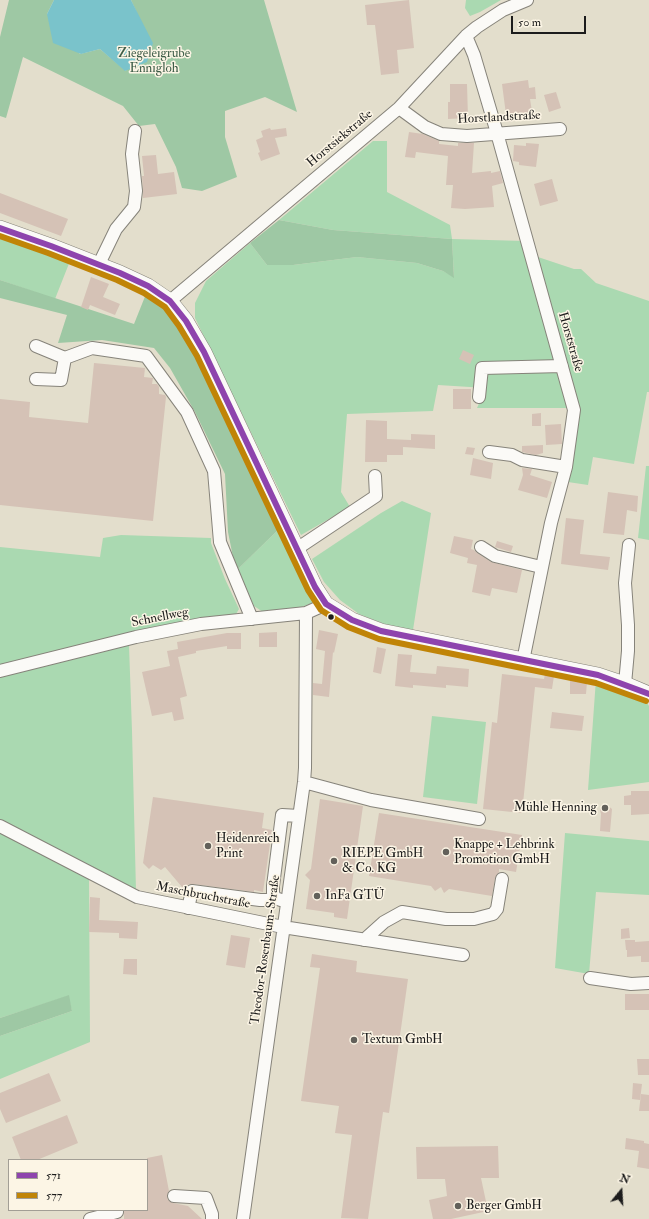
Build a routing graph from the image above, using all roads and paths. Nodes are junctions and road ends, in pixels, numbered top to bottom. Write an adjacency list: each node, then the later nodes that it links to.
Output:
1 (527, 0): 2 (street, Horstsiekstraße)
2 (466, 36): 3 (street, Horstsiekstraße); 6 (street, Horststraße)
3 (399, 108): 6 (street, Horstlandstraße); 9 (street, Horstsiekstraße)
4 (560, 129): 6 (street, Horstlandstraße)
5 (135, 131): 8 (street)
6 (497, 133): 12 (street, Horststraße)
7 (0, 228): 8 (main road)
8 (99, 264): 9 (main road)
9 (170, 301): 20 (main road)
10 (36, 346): 11 (street)
11 (65, 358): 13 (street); 24 (street)
12 (562, 366): 14 (street); 16 (street, Horststraße)
13 (36, 379)
14 (479, 397)
15 (489, 452): 16 (street)
16 (566, 467): 21 (street, Horststraße)
17 (374, 476): 20 (street)
18 (629, 545): 27 (street)
19 (482, 547): 21 (street)
20 (298, 548): 22 (main road)
21 (542, 567): 25 (street, Horststraße)
22 (326, 604): 23 (street, Schnellweg); 25 (main road)
23 (306, 613): 24 (street, Schnellweg); 29 (street, Theodor-Rosenbaum-Straße)
24 (252, 619): 26 (street, Schnellweg)
25 (523, 661): 27 (main road)
26 (0, 671)
27 (625, 684): 28 (main road)
28 (649, 694)
29 (304, 782): 30 (street, Theodor-Rosenbaum-Straße); 31 (street)
30 (299, 816): 34 (street); 35 (street, Theodor-Rosenbaum-Straße)
31 (479, 819)
32 (0, 826): 36 (street, Maschbruchstraße)
33 (502, 879): 38 (street)
34 (275, 898): 35 (street); 36 (street)
35 (287, 902): 37 (street, Theodor-Rosenbaum-Straße)
36 (188, 908): 37 (street, Maschbruchstraße)
37 (283, 927): 38 (street, Maschbruchstraße); 46 (street, Theodor-Rosenbaum-Straße)
38 (364, 940): 39 (street, Maschbruchstraße)
39 (463, 956)
40 (590, 978): 41 (street)
41 (649, 983)
42 (174, 1196): 45 (street)
43 (117, 1212): 44 (street)
44 (90, 1219)
45 (212, 1219)
46 (244, 1219)

